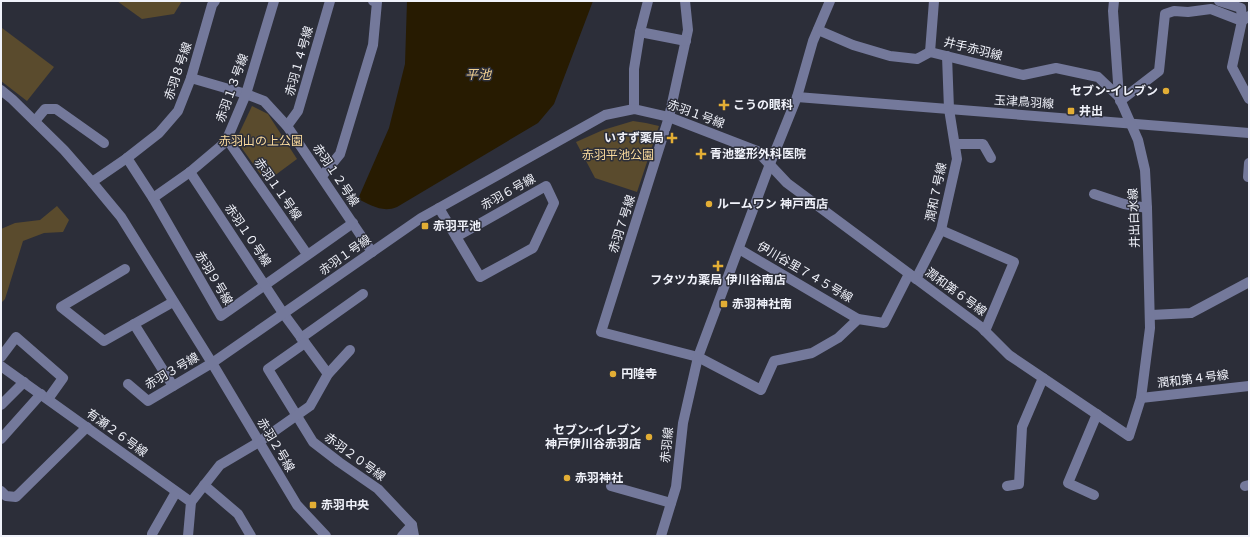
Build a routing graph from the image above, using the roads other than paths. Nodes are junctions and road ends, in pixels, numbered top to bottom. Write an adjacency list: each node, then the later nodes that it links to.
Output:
1 (215, 1): 19 (street, 赤羽８号線)
2 (274, 1): 21 (street, 赤羽１３号線)
3 (330, 1): 30 (street, 赤羽１４号線)
4 (373, 1): 40 (street)
5 (648, 1): 15 (street)
6 (685, 1): 16 (street, 赤羽７号線)
7 (830, 1): 14 (street, 赤羽線)
8 (934, 1): 17 (street)
9 (1114, 1): 23 (street, 井出白水線)
10 (1219, 1): 11 (street)
11 (1241, 4): 13 (street)
12 (1208, 5): 13 (street); 23 (street)
13 (1245, 18): 24 (street)
14 (818, 30): 17 (street, 井手赤羽線); 22 (street, 赤羽線)
15 (640, 32): 16 (street); 25 (street)
16 (686, 41): 27 (street, 赤羽７号線)
17 (930, 52): 18 (street, 井手赤羽線)
18 (947, 56): 23 (street, 井手赤羽線); 26 (street, 潤和７号線)
19 (191, 78): 21 (street, 赤羽１２号線); 35 (street, 赤羽８号線)
20 (1, 90): 28 (street)
21 (246, 94): 30 (street, 赤羽１２号線); 32 (street, 赤羽１３号線)
22 (797, 97): 26 (street, 玉津鳥羽線); 38 (street, 赤羽線)
23 (1120, 99): 29 (street, 井出白水線)
24 (1249, 99)
25 (634, 109): 27 (street, 赤羽１号線); 45 (street, 赤羽１号線)
26 (949, 109): 29 (street, 玉津鳥羽線); 34 (street, 潤和７号線)
27 (669, 116): 38 (street, 赤羽１号線); 67 (street, 赤羽７号線)
28 (35, 121): 33 (street); 42 (street)
29 (1130, 123): 31 (street, 玉津鳥羽線); 46 (street, 井出白水線)
30 (287, 126): 40 (street, 赤羽１２号線)
31 (1249, 133)
32 (227, 139): 39 (street, 赤羽１３号線); 52 (street, 赤羽１１号線)
33 (104, 143)
34 (955, 144): 36 (street); 48 (street, 潤和７号線)
35 (127, 158): 42 (street, 赤羽８号線); 44 (street, 赤羽９号線)
36 (991, 158)
37 (1249, 163): 41 (street)
38 (770, 164): 50 (street, 赤羽線); 54 (street, 潤和第６号線)
39 (190, 172): 44 (street, 赤羽１３号線); 56 (street, 赤羽１０号線)
40 (322, 176): 47 (street, 赤羽１２号線)
41 (1249, 177)
42 (92, 182): 58 (street)
43 (1094, 194): 46 (street)
44 (153, 198): 56 (street, 赤羽９号線)
45 (439, 208): 49 (street, 赤羽６号線); 51 (street, 赤羽１号線)
46 (1147, 208): 60 (street, 井出白水線)
47 (353, 223): 51 (street, 赤羽１２号線); 52 (street, 赤羽９号線)
48 (941, 230): 54 (street, 潤和７号線); 63 (street)
49 (456, 237): 49 (street, 赤羽６号線)
50 (738, 249): 61 (street, 伊川谷里７４５号線); 67 (street, 赤羽線)
51 (372, 252): 59 (street, 赤羽１号線)
52 (308, 254): 56 (street, 赤羽９号線)
53 (125, 269): 62 (street)
54 (912, 276): 61 (street, 潤和７号線); 63 (street, 潤和第６号線)
55 (1249, 282): 60 (street)
56 (265, 284): 59 (street, 赤羽１０号線)
57 (363, 294): 64 (street)
58 (173, 302): 62 (street); 68 (street)
59 (283, 313): 64 (street, 赤羽１０号線); 68 (street, 赤羽１号線)
60 (1150, 315): 77 (street, 井出白水線)
61 (858, 319): 67 (street)
62 (134, 324): 74 (street)
63 (985, 331): 71 (street, 潤和第６号線)
64 (303, 341): 70 (street, 赤羽１０号線); 80 (street, 赤羽２０号線)
65 (350, 350): 70 (street)
66 (1, 357): 76 (street)
67 (698, 357): 92 (street, 赤羽線)
68 (212, 363): 74 (street, 赤羽３号線); 84 (street, 赤羽２号線)
69 (1, 366): 72 (street, 有瀬２６号線)
70 (328, 374): 80 (street)
71 (1043, 378): 79 (street, 潤和第６号線); 87 (street)
72 (24, 382): 76 (street, 有瀬２６号線); 78 (street)
73 (128, 384): 74 (street, 赤羽３号線)
74 (173, 386)
75 (1249, 386): 77 (street, 潤和第４号線)
76 (44, 397): 81 (street, 有瀬２６号線); 83 (street)
77 (1141, 398): 82 (street, 井出白水線)
78 (1, 406)
79 (1097, 414): 82 (street, 潤和第６号線); 90 (street)
80 (296, 416): 84 (street); 93 (street, 赤羽２０号線)
81 (87, 427): 88 (street); 89 (street, 有瀬２６号線)
82 (1129, 436)
83 (1, 438)
84 (259, 442): 85 (street); 97 (street, 赤羽２号線)
85 (204, 485): 91 (street); 96 (street)
86 (611, 486): 92 (street)
87 (1007, 486)
88 (1, 491)
89 (176, 492): 91 (street, 有瀬２６号線); 94 (street)
90 (1094, 495)
91 (191, 502): 95 (street)
92 (671, 503): 100 (street, 赤羽線)
93 (412, 525): 98 (street); 99 (street)
94 (152, 534)
95 (188, 536)
96 (251, 536)
97 (326, 536)
98 (402, 536)
99 (414, 536)
100 (661, 536)

